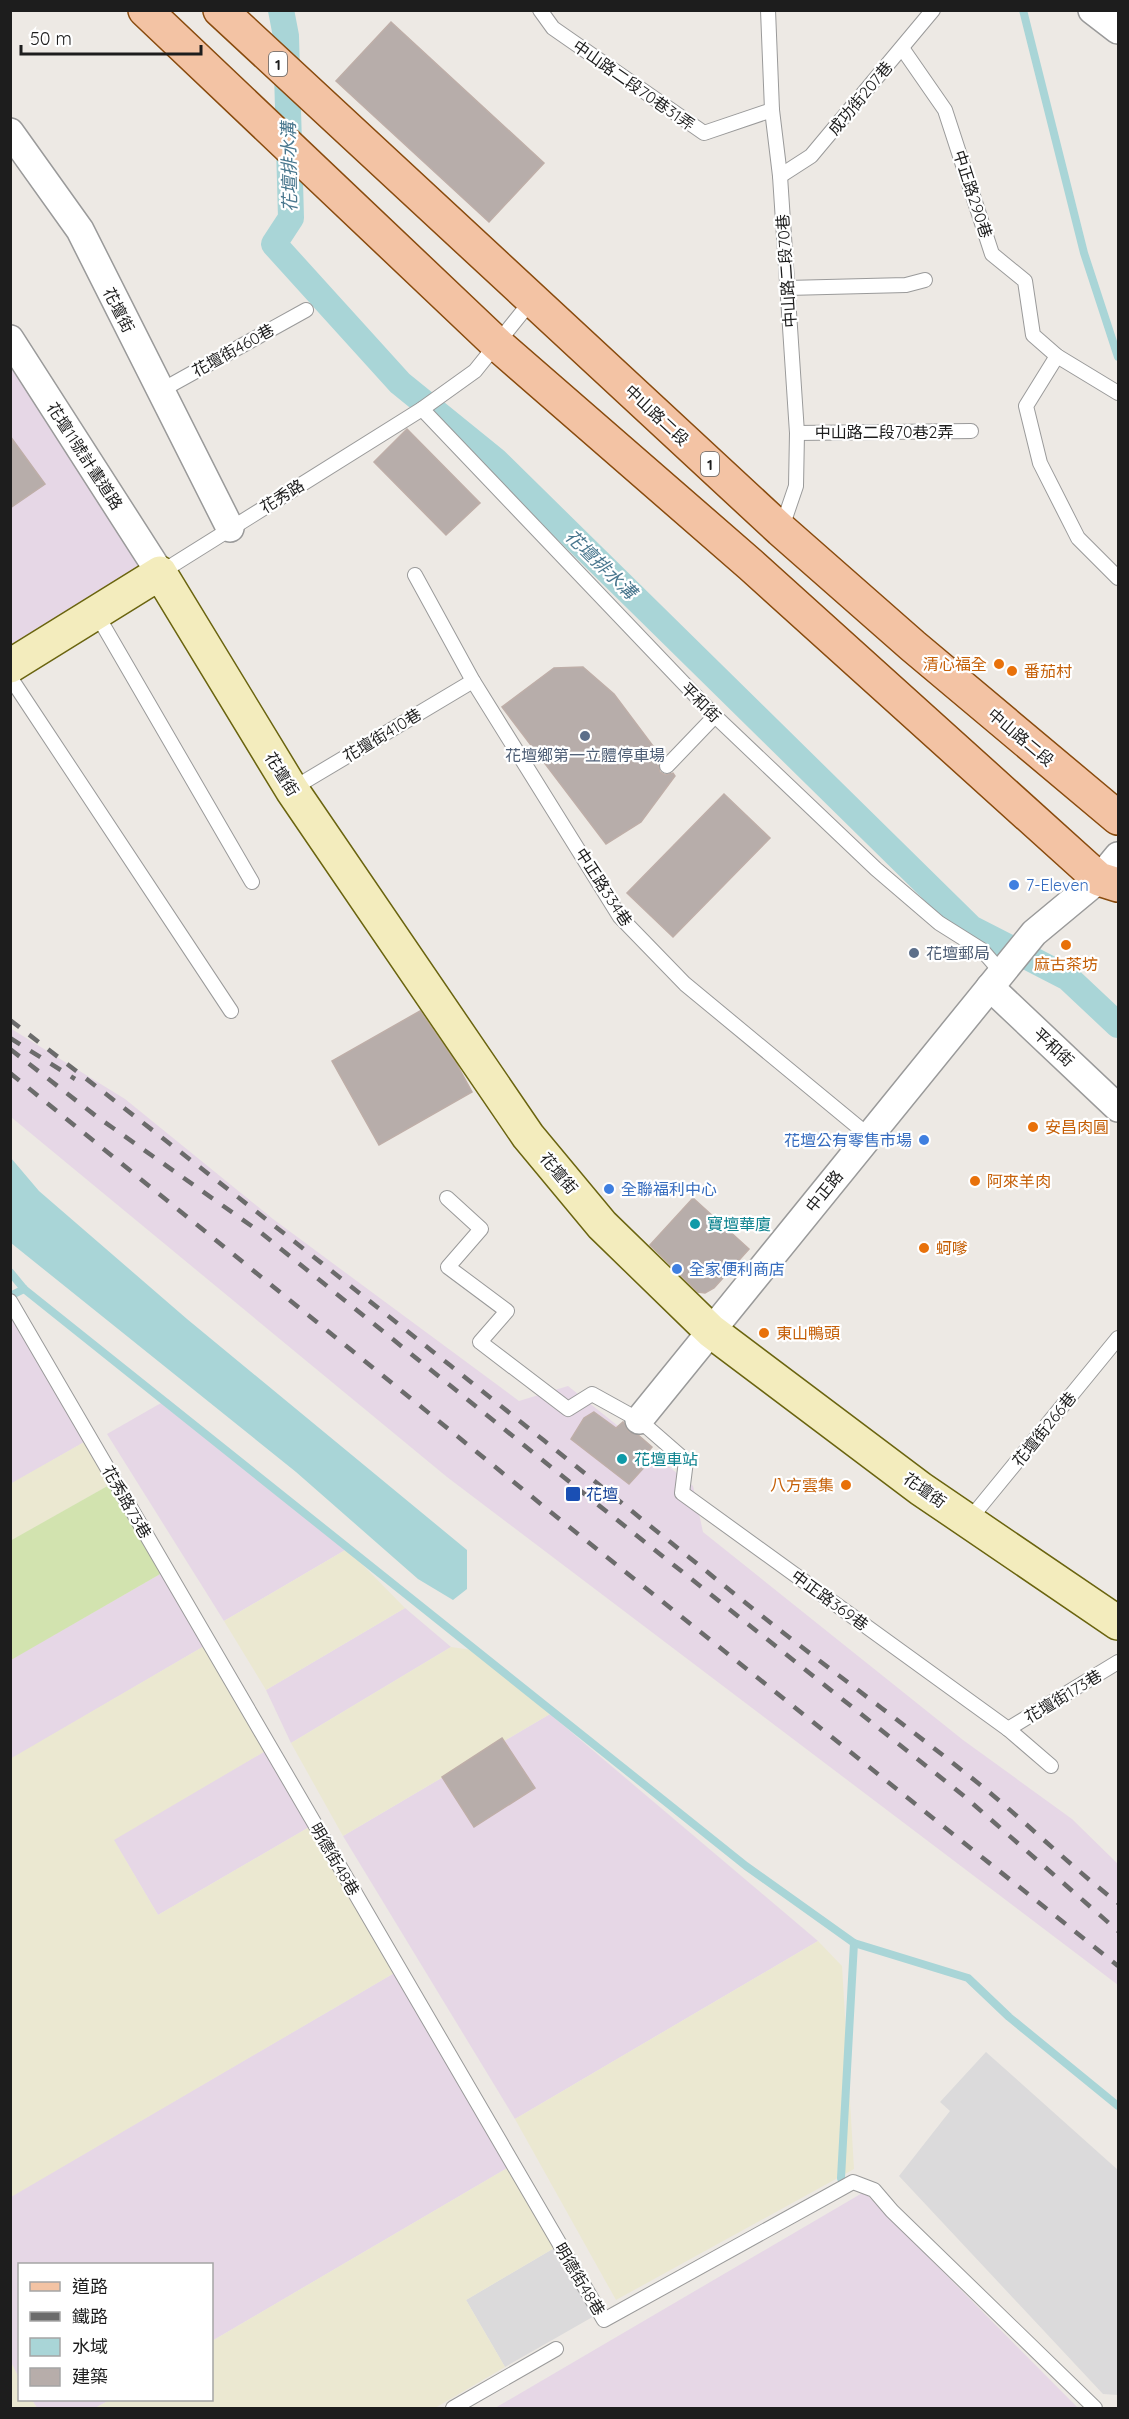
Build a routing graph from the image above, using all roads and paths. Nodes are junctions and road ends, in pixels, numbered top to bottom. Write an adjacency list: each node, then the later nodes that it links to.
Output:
1 (145, 10): 17 (main road)
2 (540, 10): 9 (lane, 中山路二段70巷31弄)
3 (768, 10): 9 (lane, 中山路二段70巷)
4 (933, 10): 8 (lane, 成功街207巷)
5 (1092, 10): 7 (street)
6 (231, 21): 14 (main road, 中山路二段 / 1)
7 (1119, 30)
8 (902, 48): 11 (lane, 成功街207巷); 18 (lane, 中正路290巷)
9 (772, 110): 11 (lane, 中山路二段70巷)
10 (10, 132): 19 (street, 花壇街)
11 (780, 176): 13 (lane, 中山路二段70巷)
12 (925, 280): 13 (lane)
13 (787, 288): 23 (lane, 中山路二段70巷)
14 (532, 300): 17 (lane, 花秀路); 25 (main road, 中山路二段 / 1)
15 (306, 310): 19 (lane, 花壇街460巷)
16 (10, 339): 26 (street, 花壇11號計畫道路)
17 (497, 344): 21 (lane, 花秀路); 37 (main road)
18 (1057, 356): 20 (lane, 中正路290巷); 28 (lane)
19 (160, 391): 24 (street, 花壇街)
20 (1119, 393)
21 (422, 409): 24 (lane, 花秀路); 33 (lane, 平和街)
22 (971, 431): 23 (lane, 中山路二段70巷2弄)
23 (797, 433): 25 (lane, 中山路二段70巷)
24 (230, 528): 26 (lane, 花秀路)
25 (781, 530): 36 (main road, 中山路二段 / 1)
26 (160, 573): 29 (street, 花秀路); 35 (street, 花壇街)
27 (415, 575): 32 (lane, 中正路334巷)
28 (1119, 578)
29 (96, 613): 30 (street, 花秀路); 38 (lane)
30 (10, 666)
31 (10, 677): 40 (lane)
32 (473, 681): 35 (lane, 花壇街410巷); 42 (lane, 中正路334巷)
33 (715, 716): 34 (lane); 39 (lane, 平和街)
34 (668, 765)
35 (291, 790): 45 (street, 花壇街)
36 (1119, 818)
37 (1112, 873): 39 (street, 中正路)
38 (252, 882)
39 (1000, 974): 41 (street, 平和街); 42 (street, 中正路)
40 (231, 1011)
41 (1119, 1108)
42 (869, 1136): 45 (street, 中正路)
43 (447, 1198): 47 (lane)
44 (10, 1301): 51 (lane, 花秀路73巷)
45 (711, 1330): 47 (street, 中正路); 48 (street, 花壇街)
46 (1119, 1338): 48 (lane, 花壇街266巷)
47 (639, 1420): 52 (lane, 中正路369巷)
48 (969, 1520): 49 (street, 花壇街)
49 (1119, 1623)
50 (1119, 1662): 52 (lane, 花壇街173巷)
51 (244, 1704): 56 (lane, 明德街48巷)
52 (1008, 1729): 53 (lane, 中正路369巷)
53 (1051, 1766)
54 (556, 2349): 55 (lane)
55 (453, 2409)
56 (1095, 2409)

